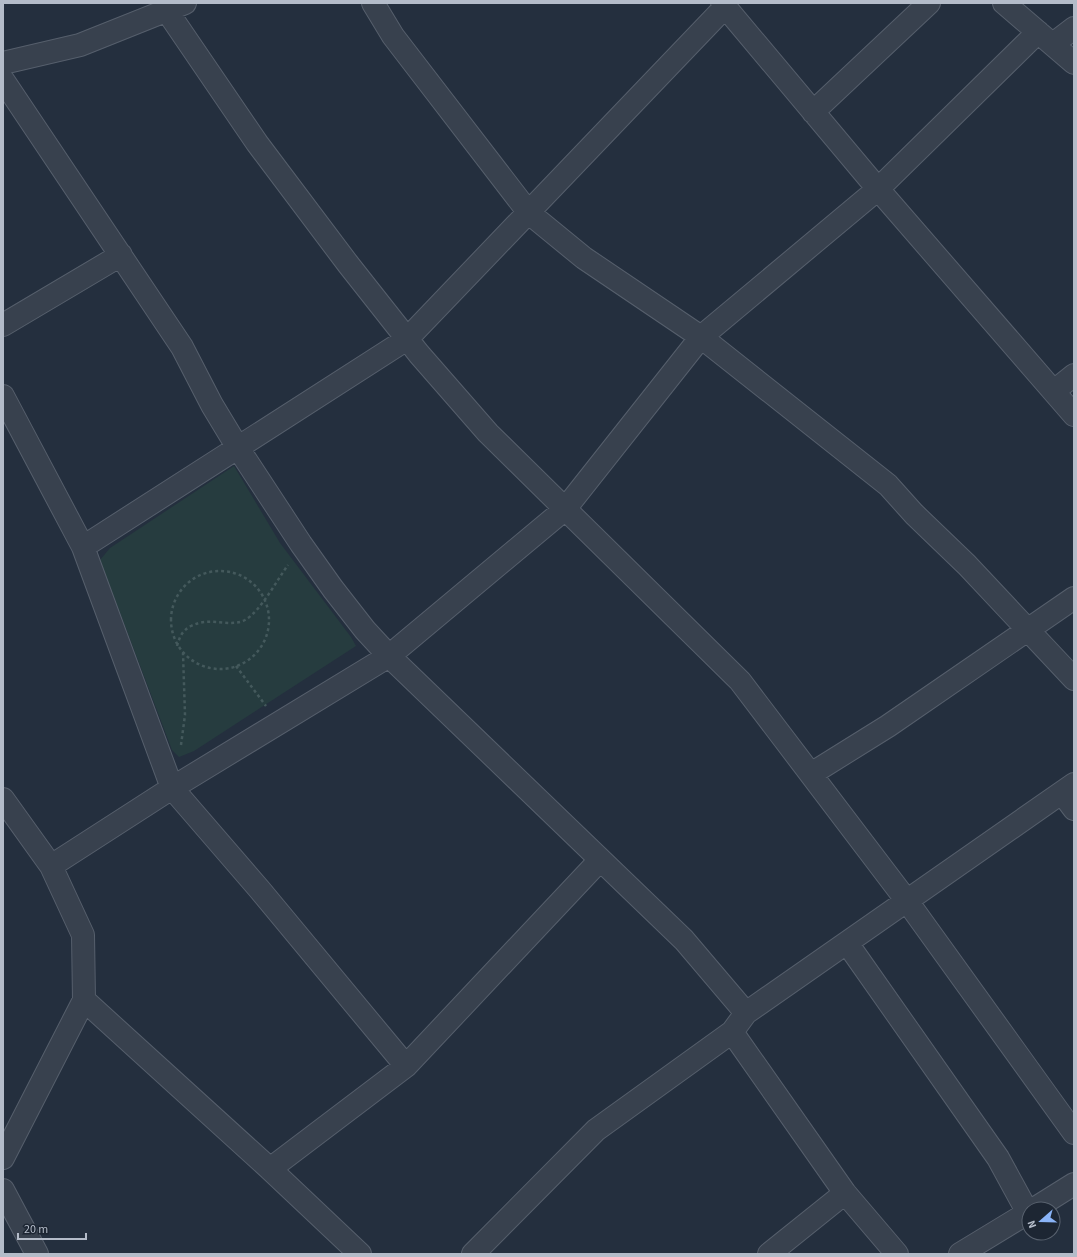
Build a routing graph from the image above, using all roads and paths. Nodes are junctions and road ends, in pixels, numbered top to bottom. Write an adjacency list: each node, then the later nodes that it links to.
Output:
1 (373, 3): 13 (street)
2 (929, 3): 11 (street)
3 (1004, 3): 7 (street)
4 (724, 5): 11 (street); 13 (street)
5 (176, 7): 8 (street); 17 (street)
6 (1074, 28): 7 (street)
7 (1046, 38): 9 (street); 12 (street)
8 (3, 63)
9 (1074, 63)
10 (3, 80): 14 (street)
11 (813, 112): 12 (street)
12 (878, 189): 16 (street); 19 (street)
13 (529, 213): 16 (street); 17 (street)
14 (121, 255): 15 (street); 22 (street)
15 (3, 325)
16 (701, 338): 23 (street); 28 (street)
17 (407, 339): 22 (street); 23 (street)
18 (1074, 375): 19 (street)
19 (1054, 391): 21 (street)
20 (3, 396): 25 (street)
21 (1074, 415)
22 (238, 448): 24 (street); 25 (street)
23 (565, 509): 31 (street); 36 (street)
24 (301, 544): 27 (path); 31 (street)
25 (83, 547): 37 (street)
26 (1074, 598): 28 (street)
27 (264, 599): 29 (path); 29 (path); 32 (path)
28 (1027, 630): 33 (street); 36 (street)
29 (177, 646): 30 (path)
30 (183, 652): 32 (path); 35 (path)
31 (389, 656): 34 (street); 40 (street)
32 (236, 666): 34 (path)
33 (1074, 679)
34 (278, 724): 37 (street)
35 (180, 750)
36 (811, 774): 42 (street)
37 (172, 788): 41 (street); 47 (street)
38 (1070, 796): 42 (street)
39 (3, 798): 41 (street)
40 (600, 860): 45 (street); 47 (street)
41 (52, 866): 44 (street)
42 (908, 901): 43 (street); 48 (street)
43 (847, 943): 45 (street); 54 (street)
44 (84, 1000): 49 (street); 50 (street)
45 (746, 1013): 46 (street)
46 (732, 1032): 53 (street); 59 (street)
47 (406, 1066): 50 (street)
48 (1074, 1133)
49 (3, 1158)
50 (270, 1169): 58 (street)
51 (1074, 1184): 55 (street)
52 (3, 1190): 57 (street)
53 (845, 1193): 60 (street); 61 (street)
54 (1024, 1201)
55 (1046, 1201)
56 (1021, 1217): 62 (street)
57 (37, 1254)
58 (360, 1254)
59 (473, 1254)
60 (769, 1254)
61 (897, 1254)
62 (960, 1254)

